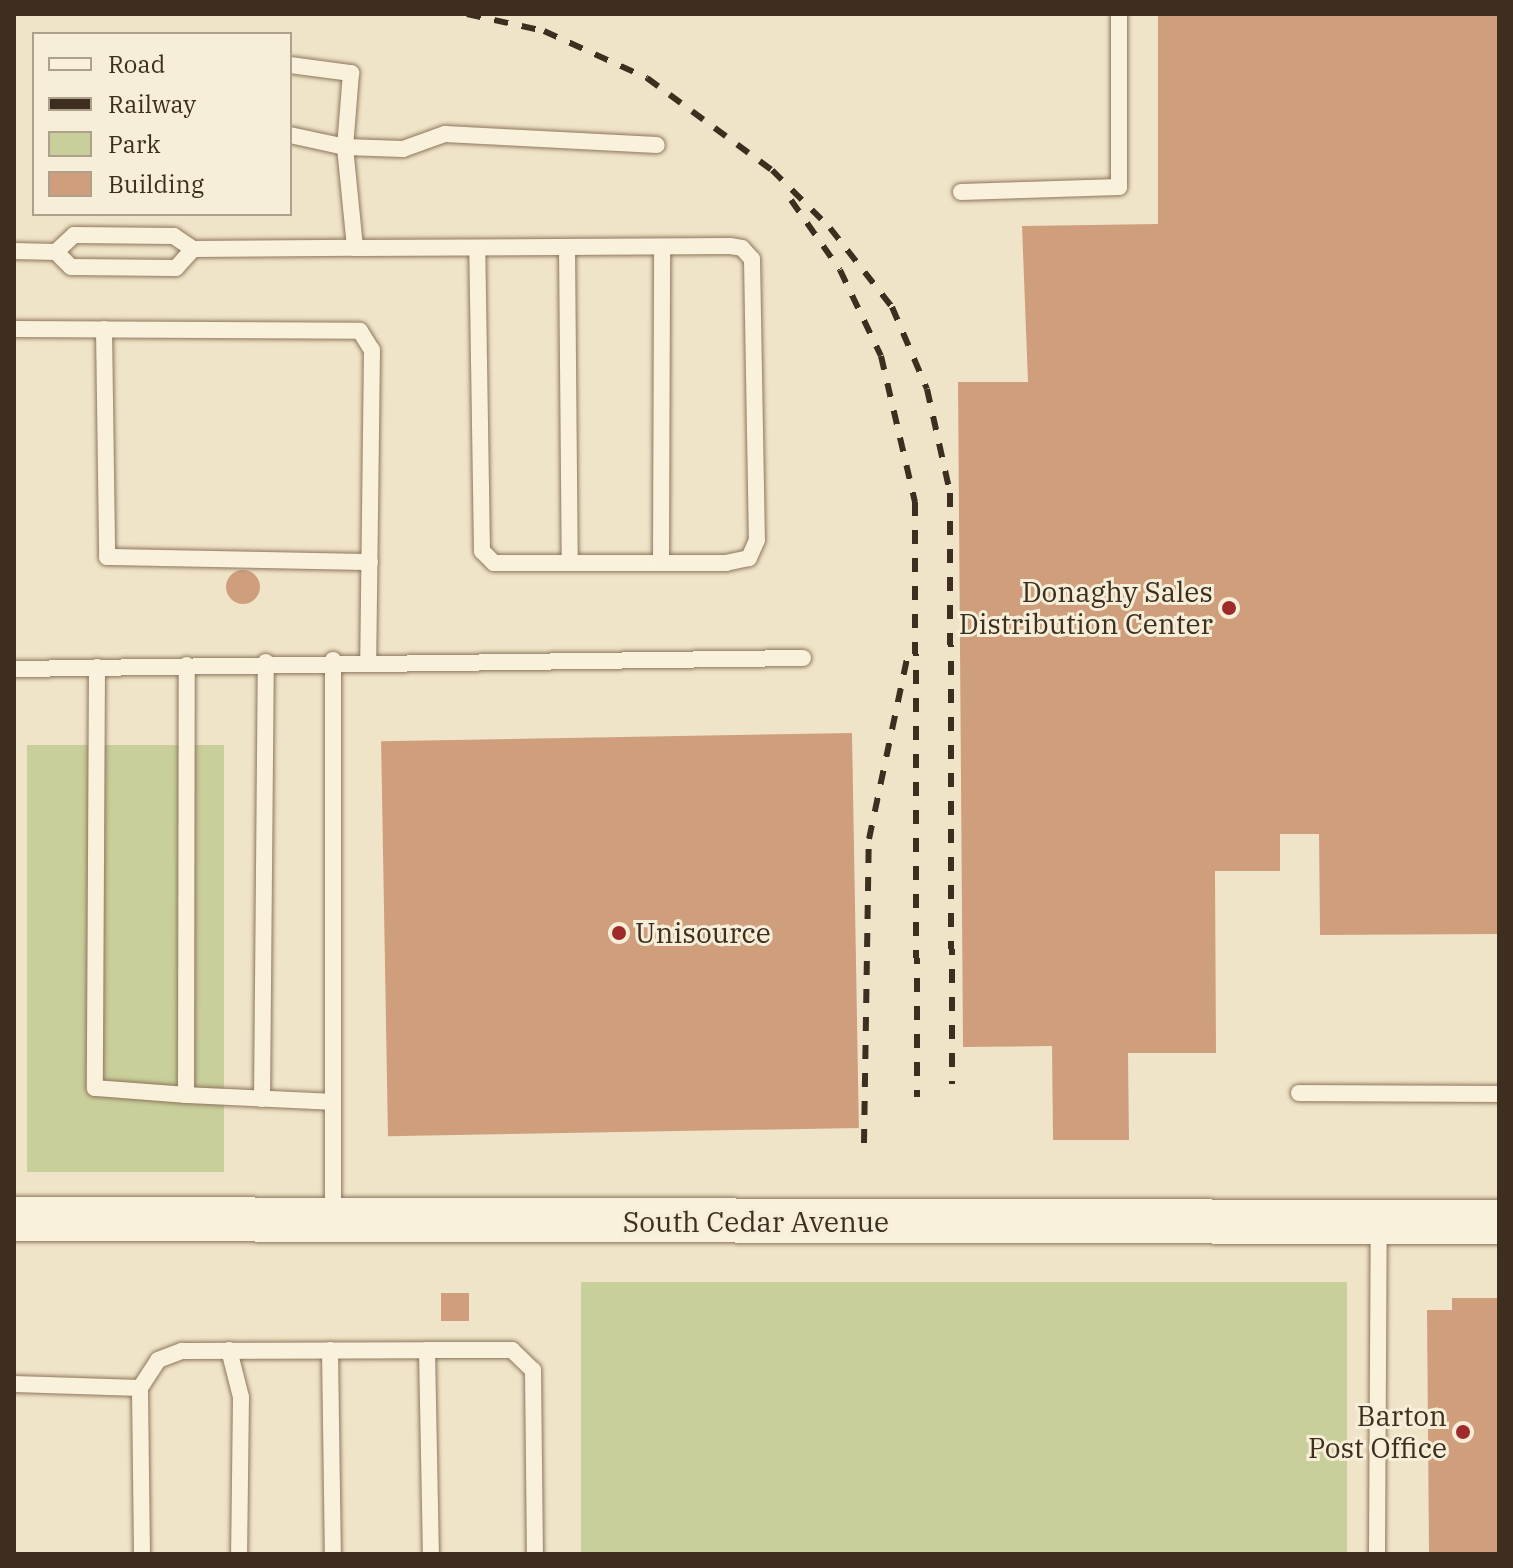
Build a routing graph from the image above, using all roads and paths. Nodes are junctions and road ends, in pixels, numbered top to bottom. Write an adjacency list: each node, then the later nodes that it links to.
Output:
1 (1119, 14): 6 (lane)
2 (292, 65): 5 (lane)
3 (292, 135): 5 (lane)
4 (657, 145): 5 (lane)
5 (345, 147): 9 (lane)
6 (961, 192)
7 (567, 247): 8 (lane); 10 (lane); 17 (lane)
8 (662, 247): 18 (lane); 18 (lane)
9 (355, 248): 10 (lane); 11 (lane)
10 (477, 248): 17 (lane)
11 (193, 249): 13 (lane); 13 (lane)
12 (14, 251): 13 (lane)
13 (56, 252)
14 (14, 329): 15 (lane)
15 (104, 329): 16 (lane); 16 (lane)
16 (370, 562): 21 (lane)
17 (570, 563): 18 (lane)
18 (661, 563)
19 (803, 658): 21 (lane)
20 (333, 660): 21 (lane); 22 (lane); 30 (lane)
21 (368, 661)
22 (266, 662): 23 (lane); 29 (lane)
23 (187, 665): 24 (lane); 28 (lane)
24 (97, 667): 25 (lane); 28 (lane)
25 (14, 669)
26 (1299, 1093): 27 (lane)
27 (1499, 1094)
28 (186, 1095): 29 (lane)
29 (262, 1099): 30 (lane)
30 (333, 1102): 32 (lane)
31 (14, 1219): 32 (main road, South Cedar Avenue)
32 (333, 1222): 33 (main road, South Cedar Avenue)
33 (1379, 1222): 34 (main road, South Cedar Avenue); 45 (lane)
34 (1499, 1222)
35 (229, 1350): 36 (lane); 39 (lane); 41 (lane)
36 (330, 1350): 37 (lane); 42 (lane)
37 (427, 1350): 43 (lane); 44 (lane)
38 (14, 1384): 39 (lane)
39 (140, 1388): 40 (lane)
40 (142, 1554)
41 (239, 1554)
42 (333, 1554)
43 (431, 1554)
44 (535, 1554)
45 (1377, 1554)

